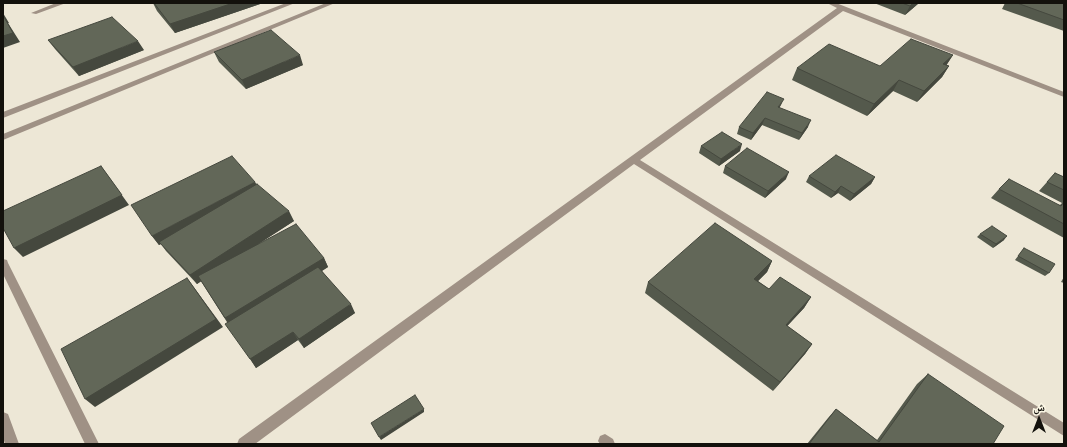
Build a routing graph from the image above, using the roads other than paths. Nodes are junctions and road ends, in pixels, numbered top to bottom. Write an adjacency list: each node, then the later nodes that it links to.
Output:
1 (63, 3): 6 (street)
2 (292, 3): 8 (street)
3 (332, 3): 9 (street)
4 (830, 3): 5 (street)
5 (842, 8): 7 (street); 10 (street)
6 (34, 13)
7 (1064, 95)
8 (3, 115)
9 (3, 136)
10 (634, 160): 13 (street); 16 (street)
11 (3, 263): 15 (street)
12 (3, 418): 14 (street)
13 (1064, 430)
14 (12, 444)
15 (92, 444)
16 (244, 444)

